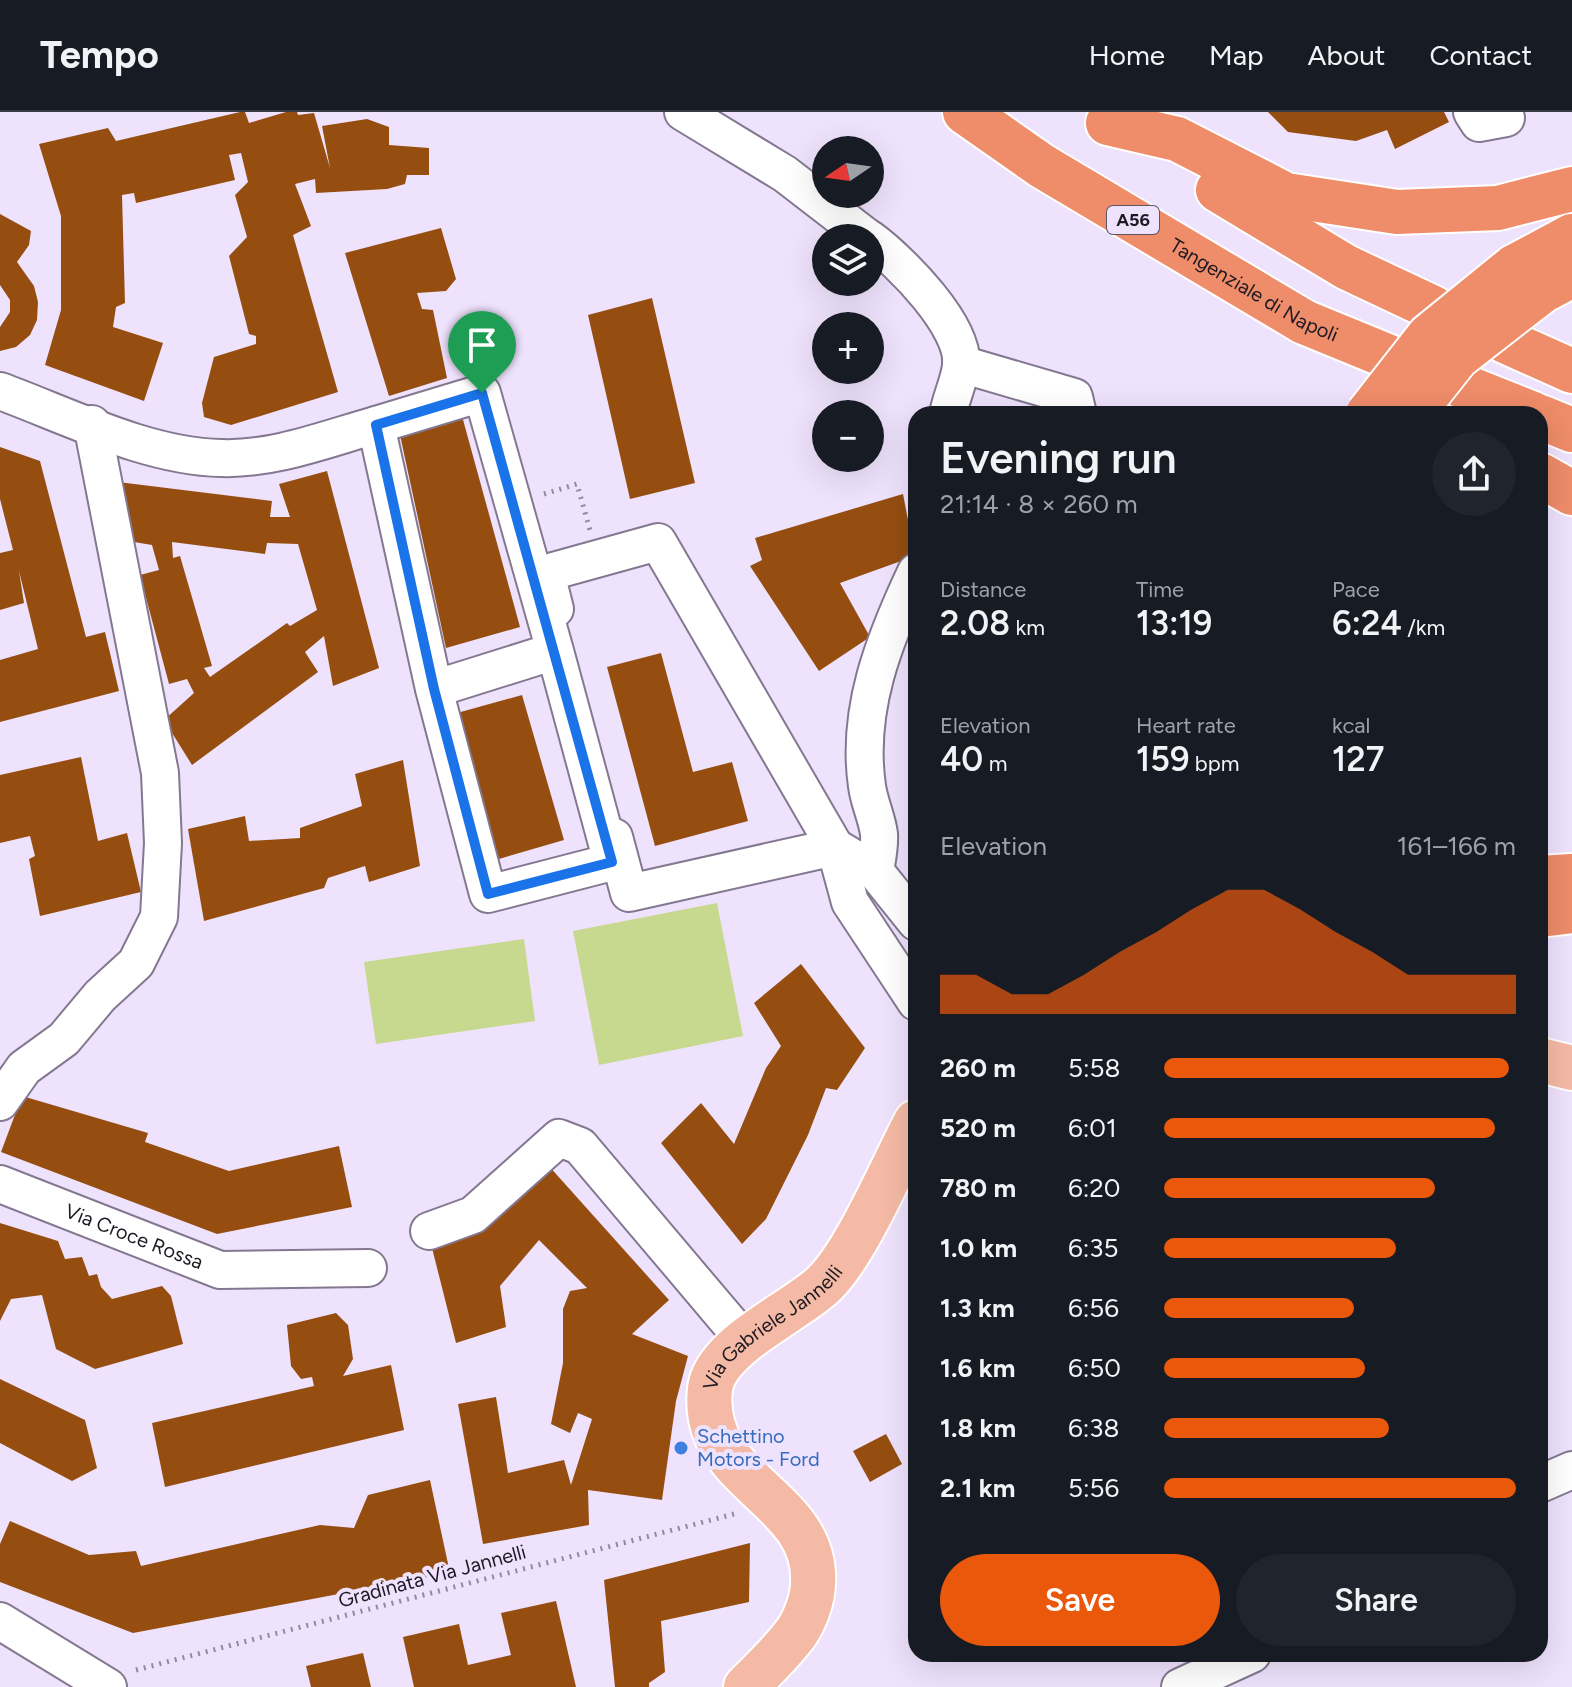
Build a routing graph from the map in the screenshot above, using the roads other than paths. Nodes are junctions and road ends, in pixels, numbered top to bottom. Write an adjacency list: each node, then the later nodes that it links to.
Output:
1 (683, 112): 5 (street)
2 (965, 112): 13 (highway, Tangenziale di Napoli / A56)
3 (1100, 118): 4 (highway); 9 (highway)
4 (1572, 189)
5 (850, 224)
6 (1572, 236): 8 (highway)
7 (884, 253): 11 (street)
8 (1543, 278): 13 (highway, bridge); 18 (highway, bridge)
9 (1433, 308)
10 (1505, 341): 12 (highway)
11 (961, 364): 16 (street); 17 (street)
12 (1572, 371)
13 (1376, 381)
14 (1460, 385): 19 (highway)
15 (0, 391): 21 (street)
16 (950, 406)
17 (1076, 406)
18 (1418, 406)
19 (1513, 406)
20 (1548, 420): 23 (highway)
21 (92, 424): 22 (street); 39 (street)
22 (376, 425): 27 (street); 28 (street)
23 (1572, 430)
24 (1548, 480): 25 (highway)
25 (1572, 493)
26 (908, 589): 30 (street)
27 (555, 651): 28 (street); 28 (street)
28 (434, 689)
29 (835, 847): 29 (street); 30 (street); 36 (street)
30 (875, 871): 34 (street)
31 (1572, 876): 32 (highway)
32 (1548, 878)
33 (1572, 911): 35 (highway)
34 (908, 912)
35 (1548, 914)
36 (908, 990)
37 (1548, 1062): 38 (main road)
38 (1572, 1068)
39 (0, 1102)
40 (908, 1137): 44 (main road, Via Gabriele Jannelli)
41 (0, 1184): 43 (street, Via Croce Rossa)
42 (429, 1231): 44 (street)
43 (368, 1268)
44 (745, 1341): 50 (main road, Via Gabriele Jannelli)
45 (1572, 1470): 46 (street)
46 (1548, 1480)
47 (0, 1621): 49 (street)
48 (1235, 1662): 51 (street)
49 (103, 1683)
50 (746, 1687)
51 (1180, 1687)

